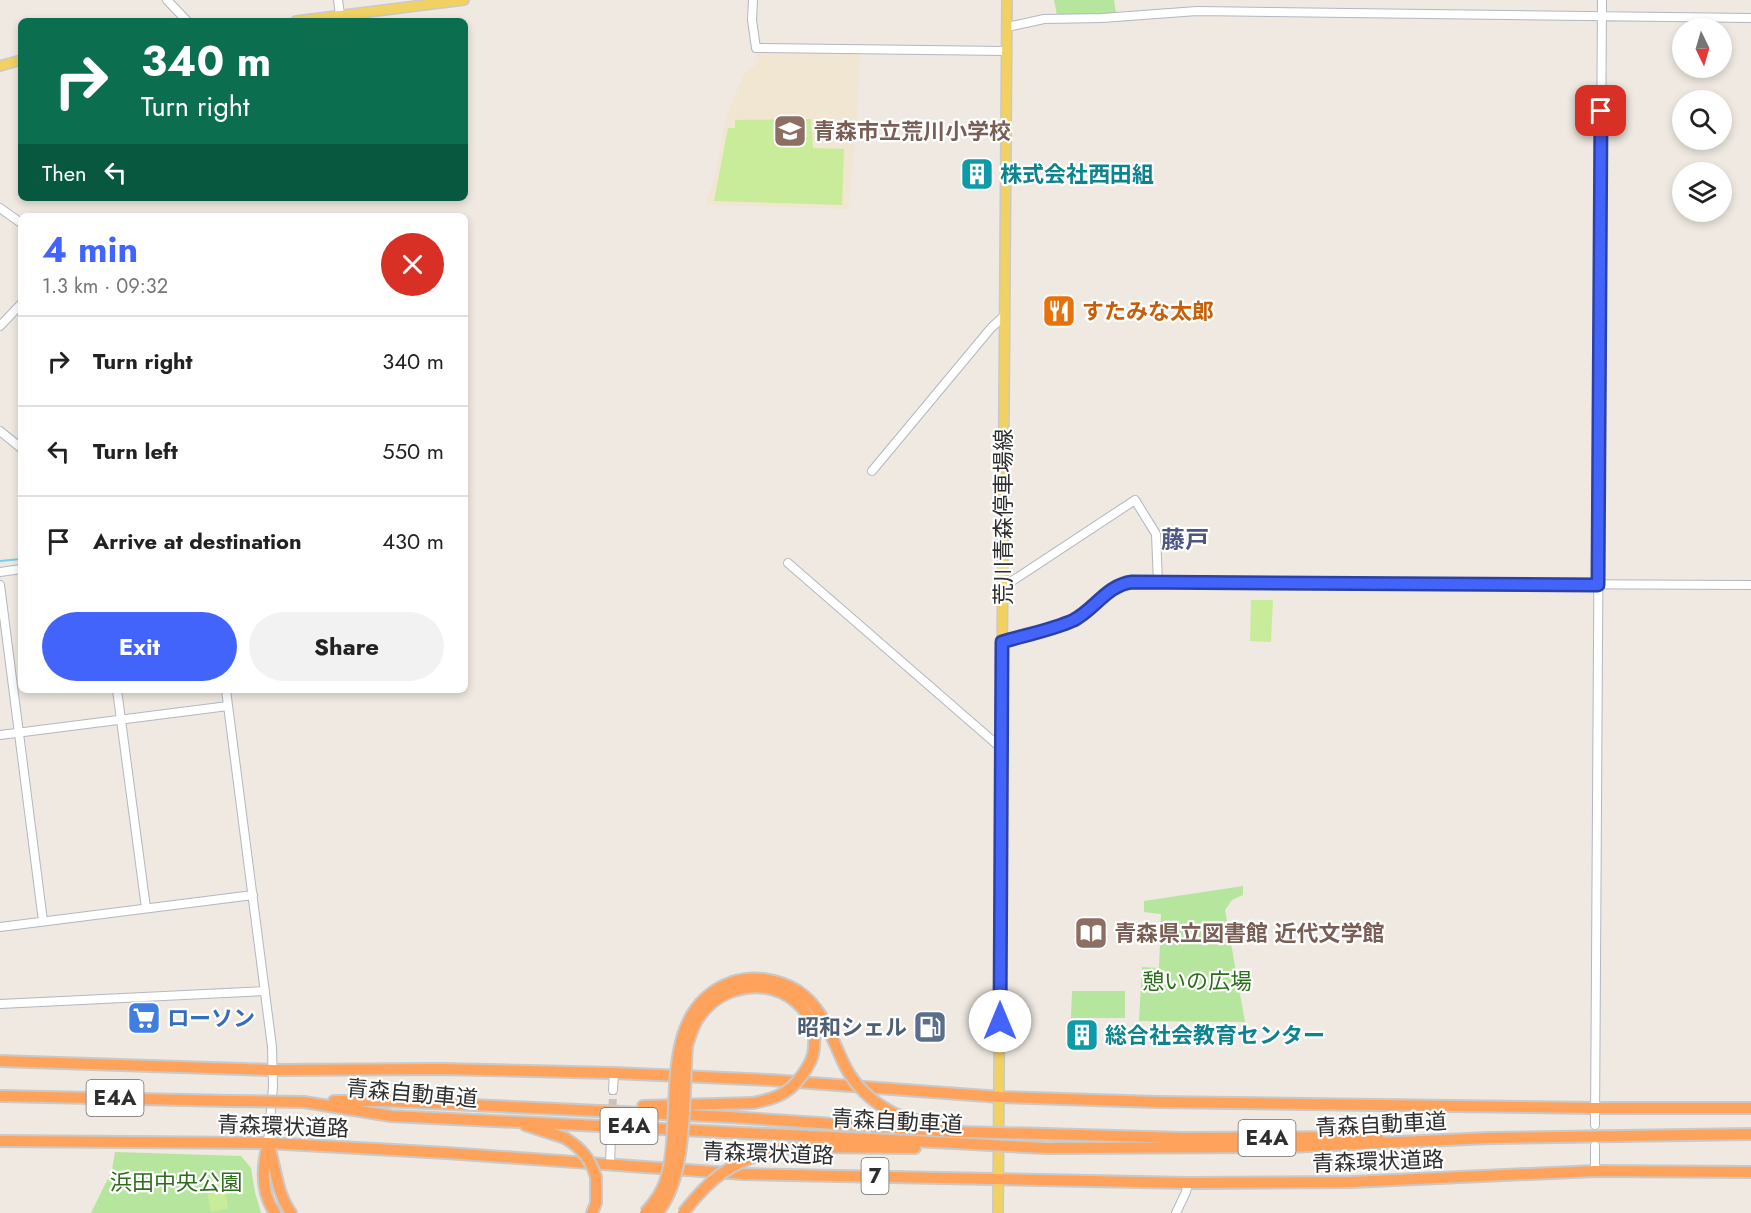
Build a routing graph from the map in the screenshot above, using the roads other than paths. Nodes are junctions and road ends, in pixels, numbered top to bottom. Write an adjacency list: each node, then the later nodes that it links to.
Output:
1 (167, 0): 9 (street)
2 (338, 0): 7 (street)
3 (464, 0): 7 (main road)
4 (753, 0): 13 (street)
5 (1007, 0): 12 (main road, 荒川青森停車場線)
6 (1602, 0): 8 (street)
7 (339, 15): 10 (main road)
8 (1602, 16): 11 (street); 12 (street); 29 (street)
9 (184, 18)
10 (318, 18)
11 (1751, 18)
12 (1006, 27): 13 (main road, 荒川青森停車場線)
13 (1006, 51): 19 (main road, 荒川青森停車場線)
14 (18, 61): 15 (main road)
15 (0, 66)
16 (0, 208): 17 (street)
17 (18, 221)
18 (18, 307): 20 (street)
19 (1004, 316): 23 (street); 31 (main road, 荒川青森停車場線)
20 (0, 326)
21 (0, 431): 22 (street)
22 (18, 446)
23 (872, 471)
24 (788, 563): 39 (street)
25 (18, 569): 26 (street)
26 (0, 572)
27 (1158, 583): 29 (street); 31 (street); 32 (street)
28 (0, 585): 37 (street)
29 (1598, 585): 30 (street); 54 (street)
30 (1751, 585)
31 (1003, 587): 32 (main road, 荒川青森停車場線)
32 (1002, 642): 39 (main road, 荒川青森停車場線)
33 (117, 693): 36 (street)
34 (226, 693): 35 (street)
35 (228, 706): 36 (street); 40 (street)
36 (121, 719): 37 (street); 41 (street)
37 (19, 733): 38 (street); 42 (street)
38 (0, 735)
39 (1001, 748): 51 (main road, 荒川青森停車場線)
40 (253, 895): 41 (street); 44 (street)
41 (146, 908): 42 (street)
42 (43, 921): 43 (street)
43 (0, 927)
44 (266, 992): 45 (street); 47 (street)
45 (0, 1004)
46 (0, 1061): 47 (highway)
47 (273, 1070): 48 (highway); 63 (street)
48 (614, 1073): 49 (street); 51 (highway)
49 (613, 1090)
50 (0, 1096): 52 (highway, 青森自動車道 / E4A, bridge)
51 (1000, 1097): 54 (highway); 68 (main road, 荒川青森停車場線)
52 (304, 1102): 53 (highway, 青森自動車道 / E4A); 56 (highway, 青森自動車道 / E4A)
53 (511, 1106): 60 (highway, 青森自動車道 / E4A); 74 (highway, bridge)
54 (1594, 1108): 55 (highway); 57 (street)
55 (1751, 1108)
56 (506, 1120): 60 (highway, 青森自動車道 / E4A); 72 (highway, bridge)
57 (1595, 1125)
58 (1751, 1134): 61 (highway, 青森自動車道 / E4A)
59 (611, 1136): 65 (street)
60 (955, 1137): 61 (highway, 青森自動車道 / E4A, bridge); 61 (highway, 青森自動車道 / E4A, bridge); 73 (highway, bridge); 75 (highway, bridge)
61 (1490, 1138)
62 (0, 1141): 63 (highway, 青森環状道路 / 7)
63 (268, 1143): 65 (highway, 青森環状道路 / 7); 70 (highway); 71 (highway)
64 (1595, 1146): 66 (street)
65 (610, 1164): 68 (highway, 青森環状道路 / 7)
66 (1595, 1171): 67 (highway, 青森環状道路 / 7); 69 (highway, 青森環状道路 / 7)
67 (1751, 1172)
68 (998, 1178): 69 (highway, 青森環状道路 / 7); 76 (main road, 荒川青森停車場線)
69 (1188, 1183): 77 (street)
70 (275, 1213)
71 (291, 1213)
72 (592, 1213)
73 (645, 1213)
74 (657, 1213)
75 (683, 1213)
76 (998, 1213)
77 (1176, 1213)

